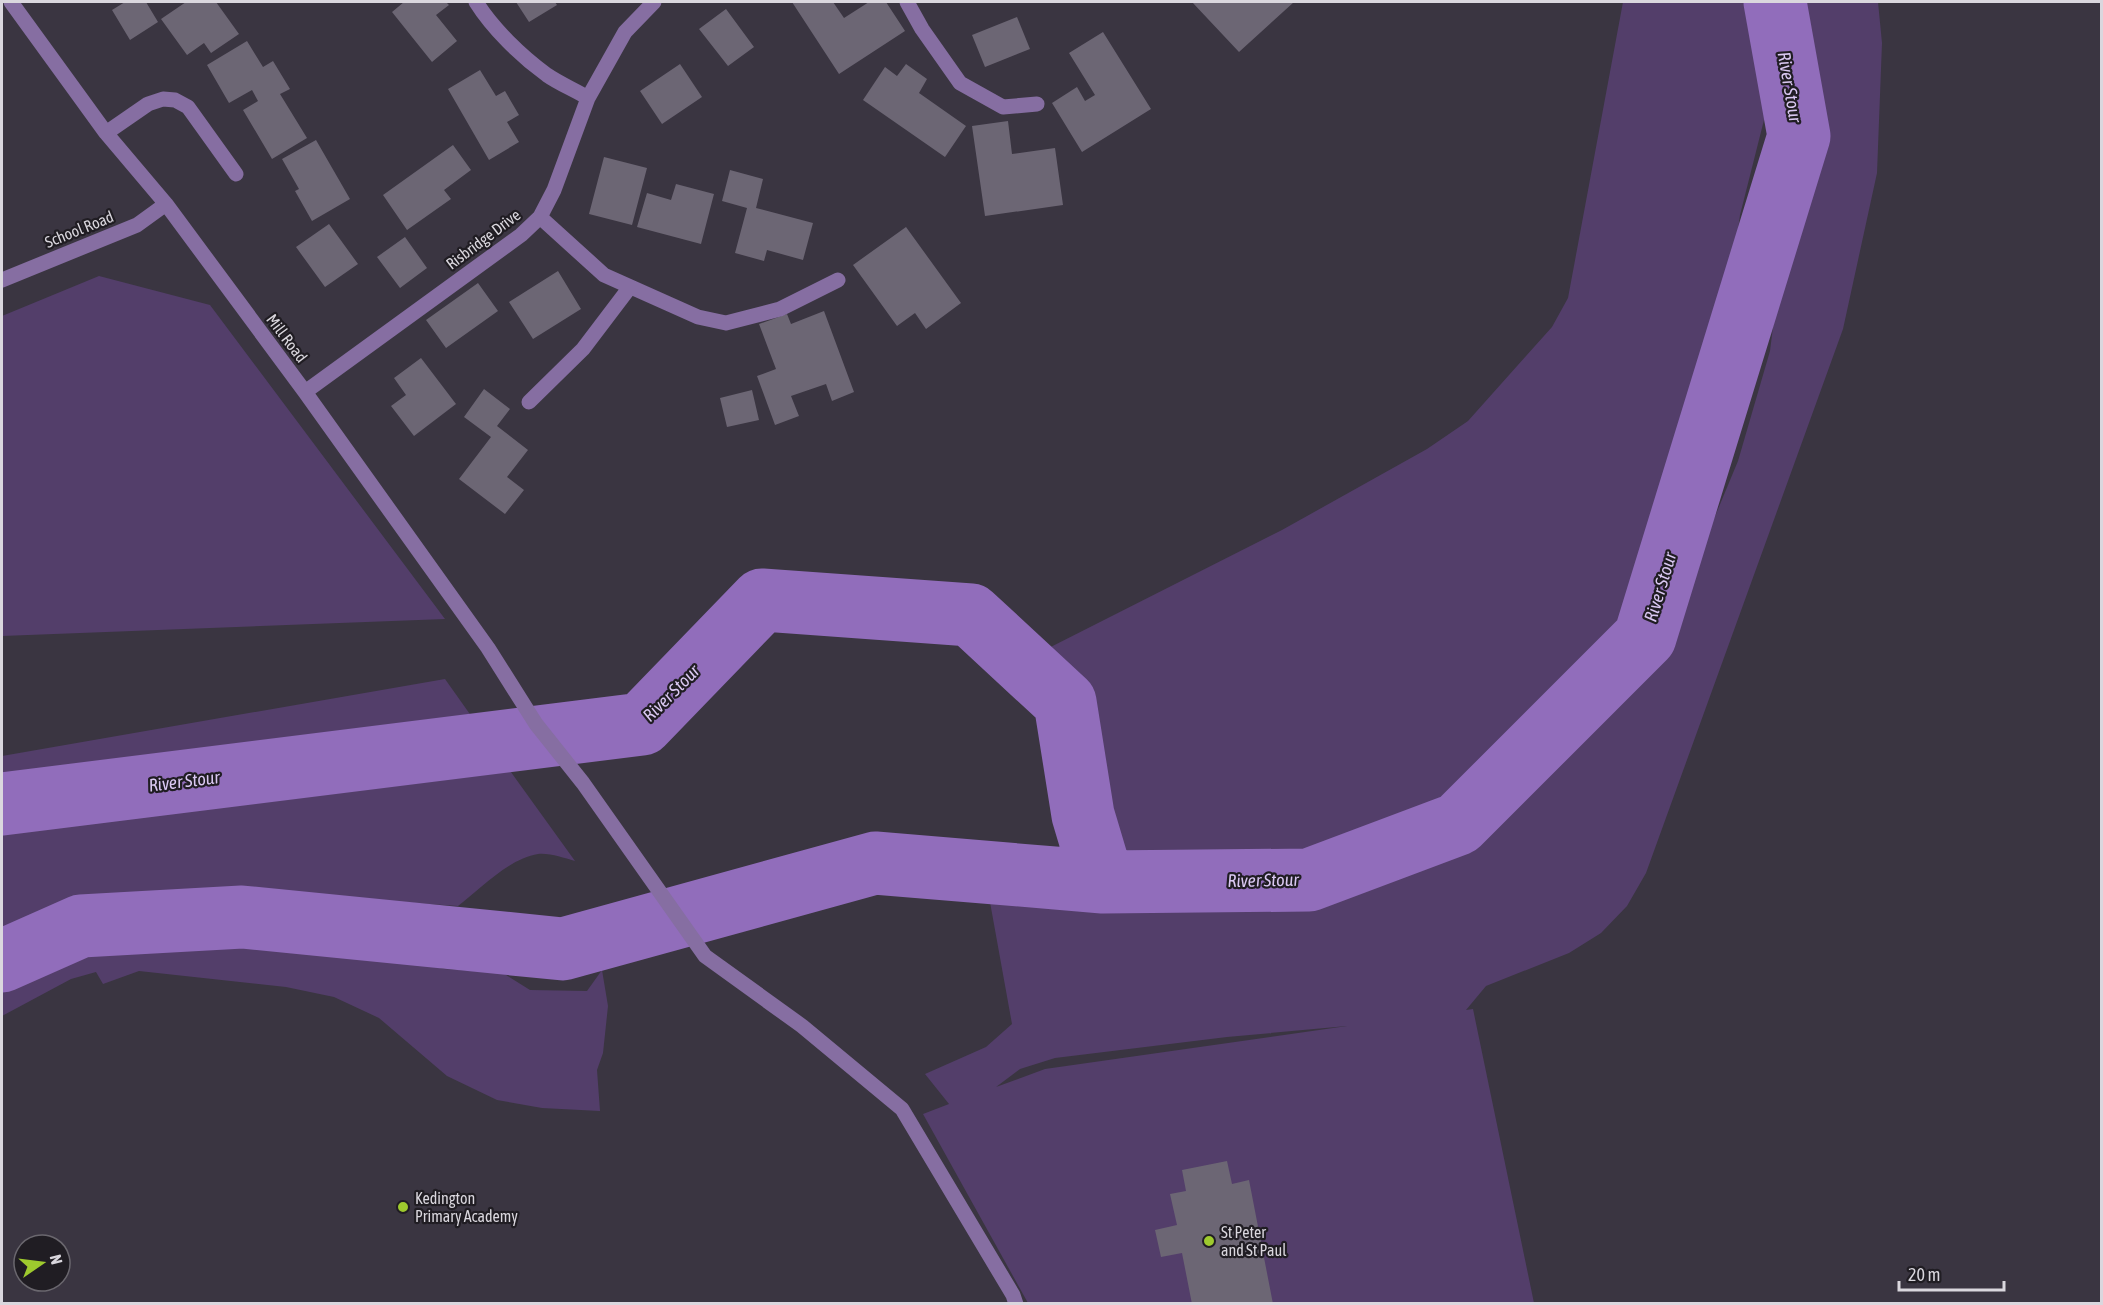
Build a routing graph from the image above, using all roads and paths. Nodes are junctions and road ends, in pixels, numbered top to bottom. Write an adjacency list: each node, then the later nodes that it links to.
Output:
1 (11, 2): 7 (street, Mill Road)
2 (476, 2): 5 (street)
3 (654, 2): 5 (street, Risbridge Drive)
4 (907, 2): 6 (street)
5 (588, 98): 10 (street, Risbridge Drive)
6 (1037, 104)
7 (106, 133): 8 (street); 9 (street, Mill Road)
8 (236, 174)
9 (166, 204): 11 (street, School Road); 14 (street, Mill Road)
10 (540, 217): 13 (street); 14 (street, Risbridge Drive)
11 (2, 280)
12 (838, 280): 13 (street)
13 (630, 287): 15 (street)
14 (305, 392): 16 (street, Mill Road)
15 (529, 402)
16 (1016, 1304)

